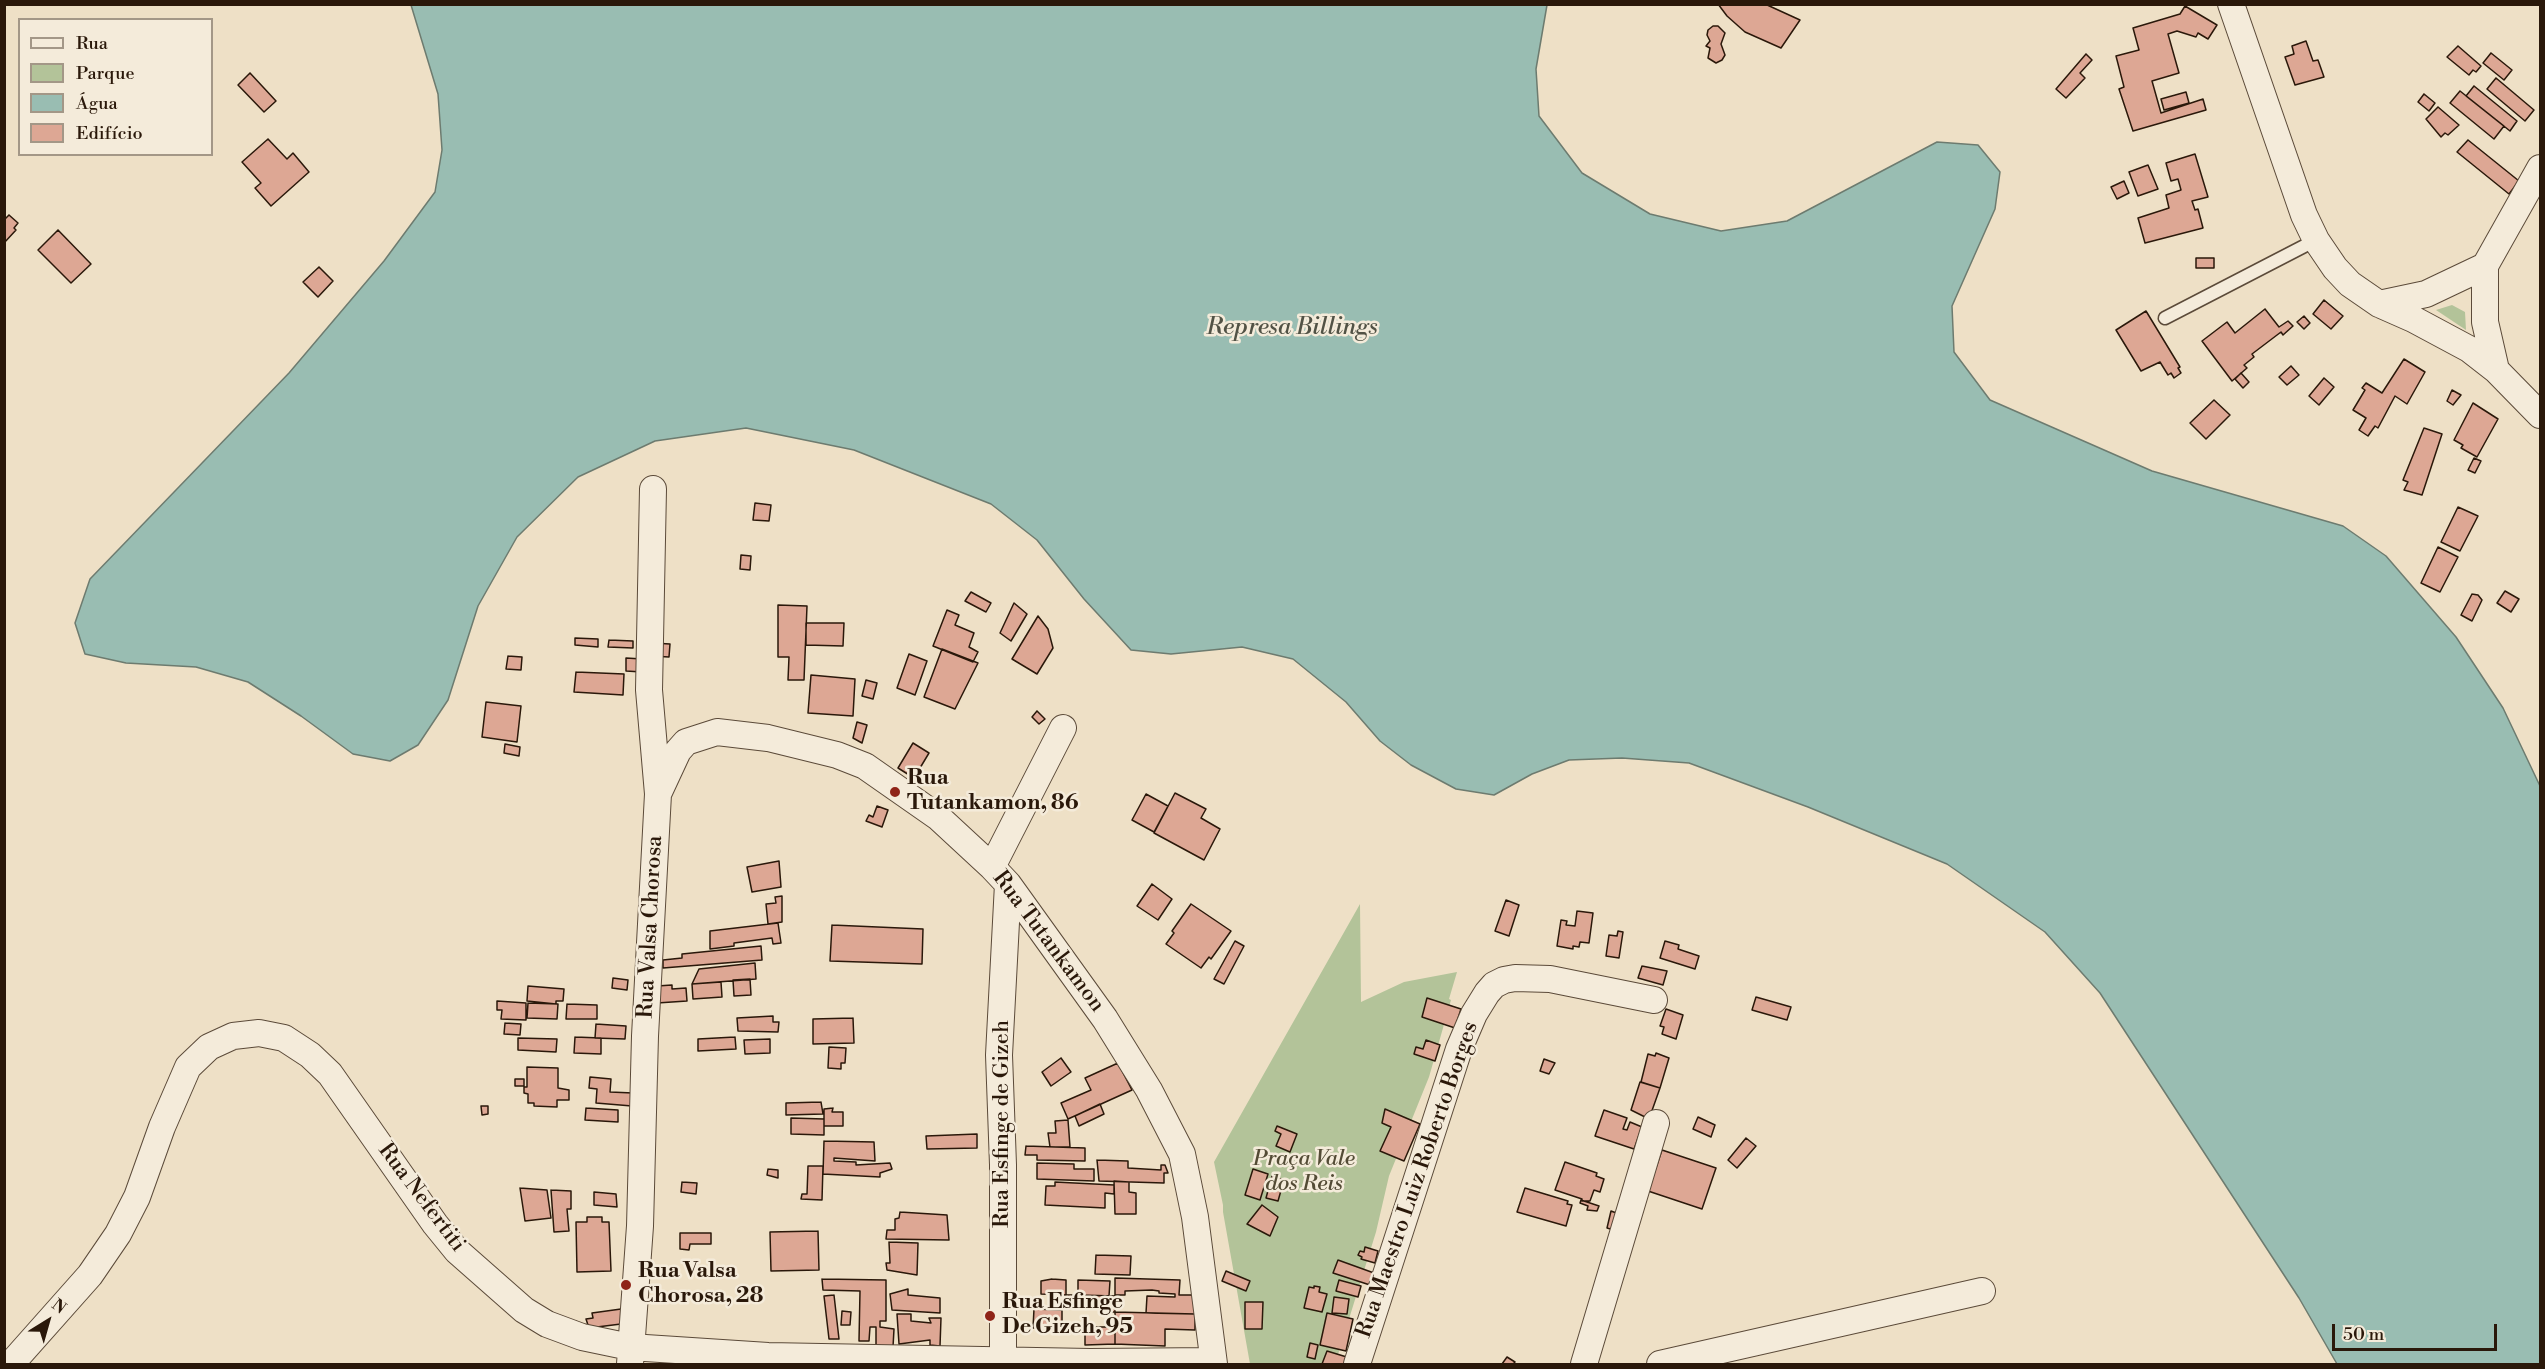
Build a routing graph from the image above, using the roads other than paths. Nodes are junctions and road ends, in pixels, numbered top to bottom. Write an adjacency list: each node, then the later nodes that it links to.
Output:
1 (2231, 4): 3 (street)
2 (2541, 168): 4 (street)
3 (2316, 240): 5 (street); 6 (lane)
4 (2485, 266): 5 (street); 7 (street)
5 (2379, 304): 7 (street)
6 (2165, 318)
7 (2496, 369): 8 (street)
8 (2541, 415)
9 (653, 489): 11 (street, Rua Valsa Chorosa)
10 (1064, 728): 12 (street, Rua Esfinge de Gizeh)
11 (658, 794): 12 (street, Rua Tutankamon); 16 (street, Rua Valsa Chorosa)
12 (1000, 876): 17 (street, Rua Esfinge de Gizeh); 18 (street, Rua Tutankamon)
13 (1654, 1000): 20 (street, Rua Maestro Luiz Roberto Borges)
14 (1656, 1123): 21 (street)
15 (1982, 1291): 22 (street)
16 (630, 1356): 17 (street, Rua Nefertiti); 19 (street, Rua Nefertiti)
17 (1003, 1362): 18 (street, Rua Nefertiti)
18 (1213, 1363)
19 (11, 1365)
20 (1357, 1365)
21 (1584, 1365)
22 (1660, 1365)

